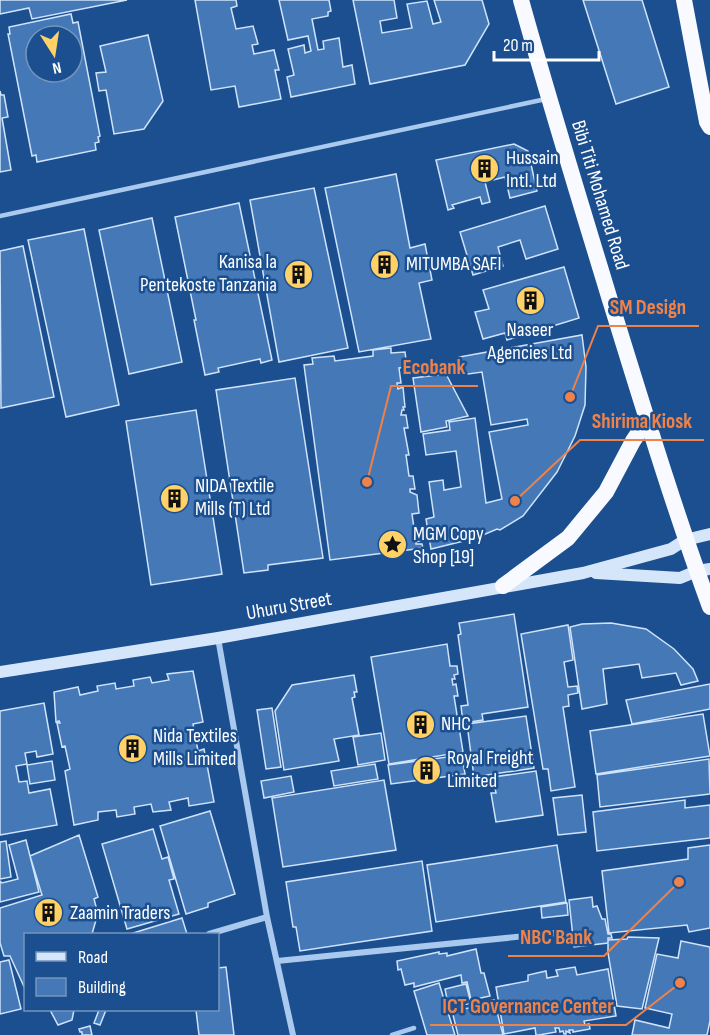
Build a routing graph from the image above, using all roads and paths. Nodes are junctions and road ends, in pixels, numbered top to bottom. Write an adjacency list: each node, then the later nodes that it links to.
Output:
1 (521, 0): 3 (highway, Bibi Titi Mohamed Road)
2 (684, 0): 4 (highway)
3 (548, 98): 5 (lane); 6 (highway, Bibi Titi Mohamed Road)
4 (709, 124)
5 (0, 216)
6 (647, 420): 8 (highway, Bibi Titi Mohamed Road); 11 (highway)
7 (710, 534): 8 (main road, Uhuru Street)
8 (685, 540): 9 (highway, Bibi Titi Mohamed Road); 10 (main road, Uhuru Street)
9 (704, 570): 10 (main road, Uhuru Street); 12 (highway, Bibi Titi Mohamed Road)
10 (583, 573): 11 (main road, Uhuru Street)
11 (503, 586): 13 (main road, Uhuru Street)
12 (710, 607)
13 (218, 638): 14 (main road, Uhuru Street); 15 (street)
14 (0, 672)
15 (267, 917): 16 (street); 18 (street)
16 (212, 933)
17 (556, 933): 18 (street)
18 (277, 961): 20 (street)
19 (414, 1028): 21 (lane)
20 (292, 1035)
21 (392, 1035)

